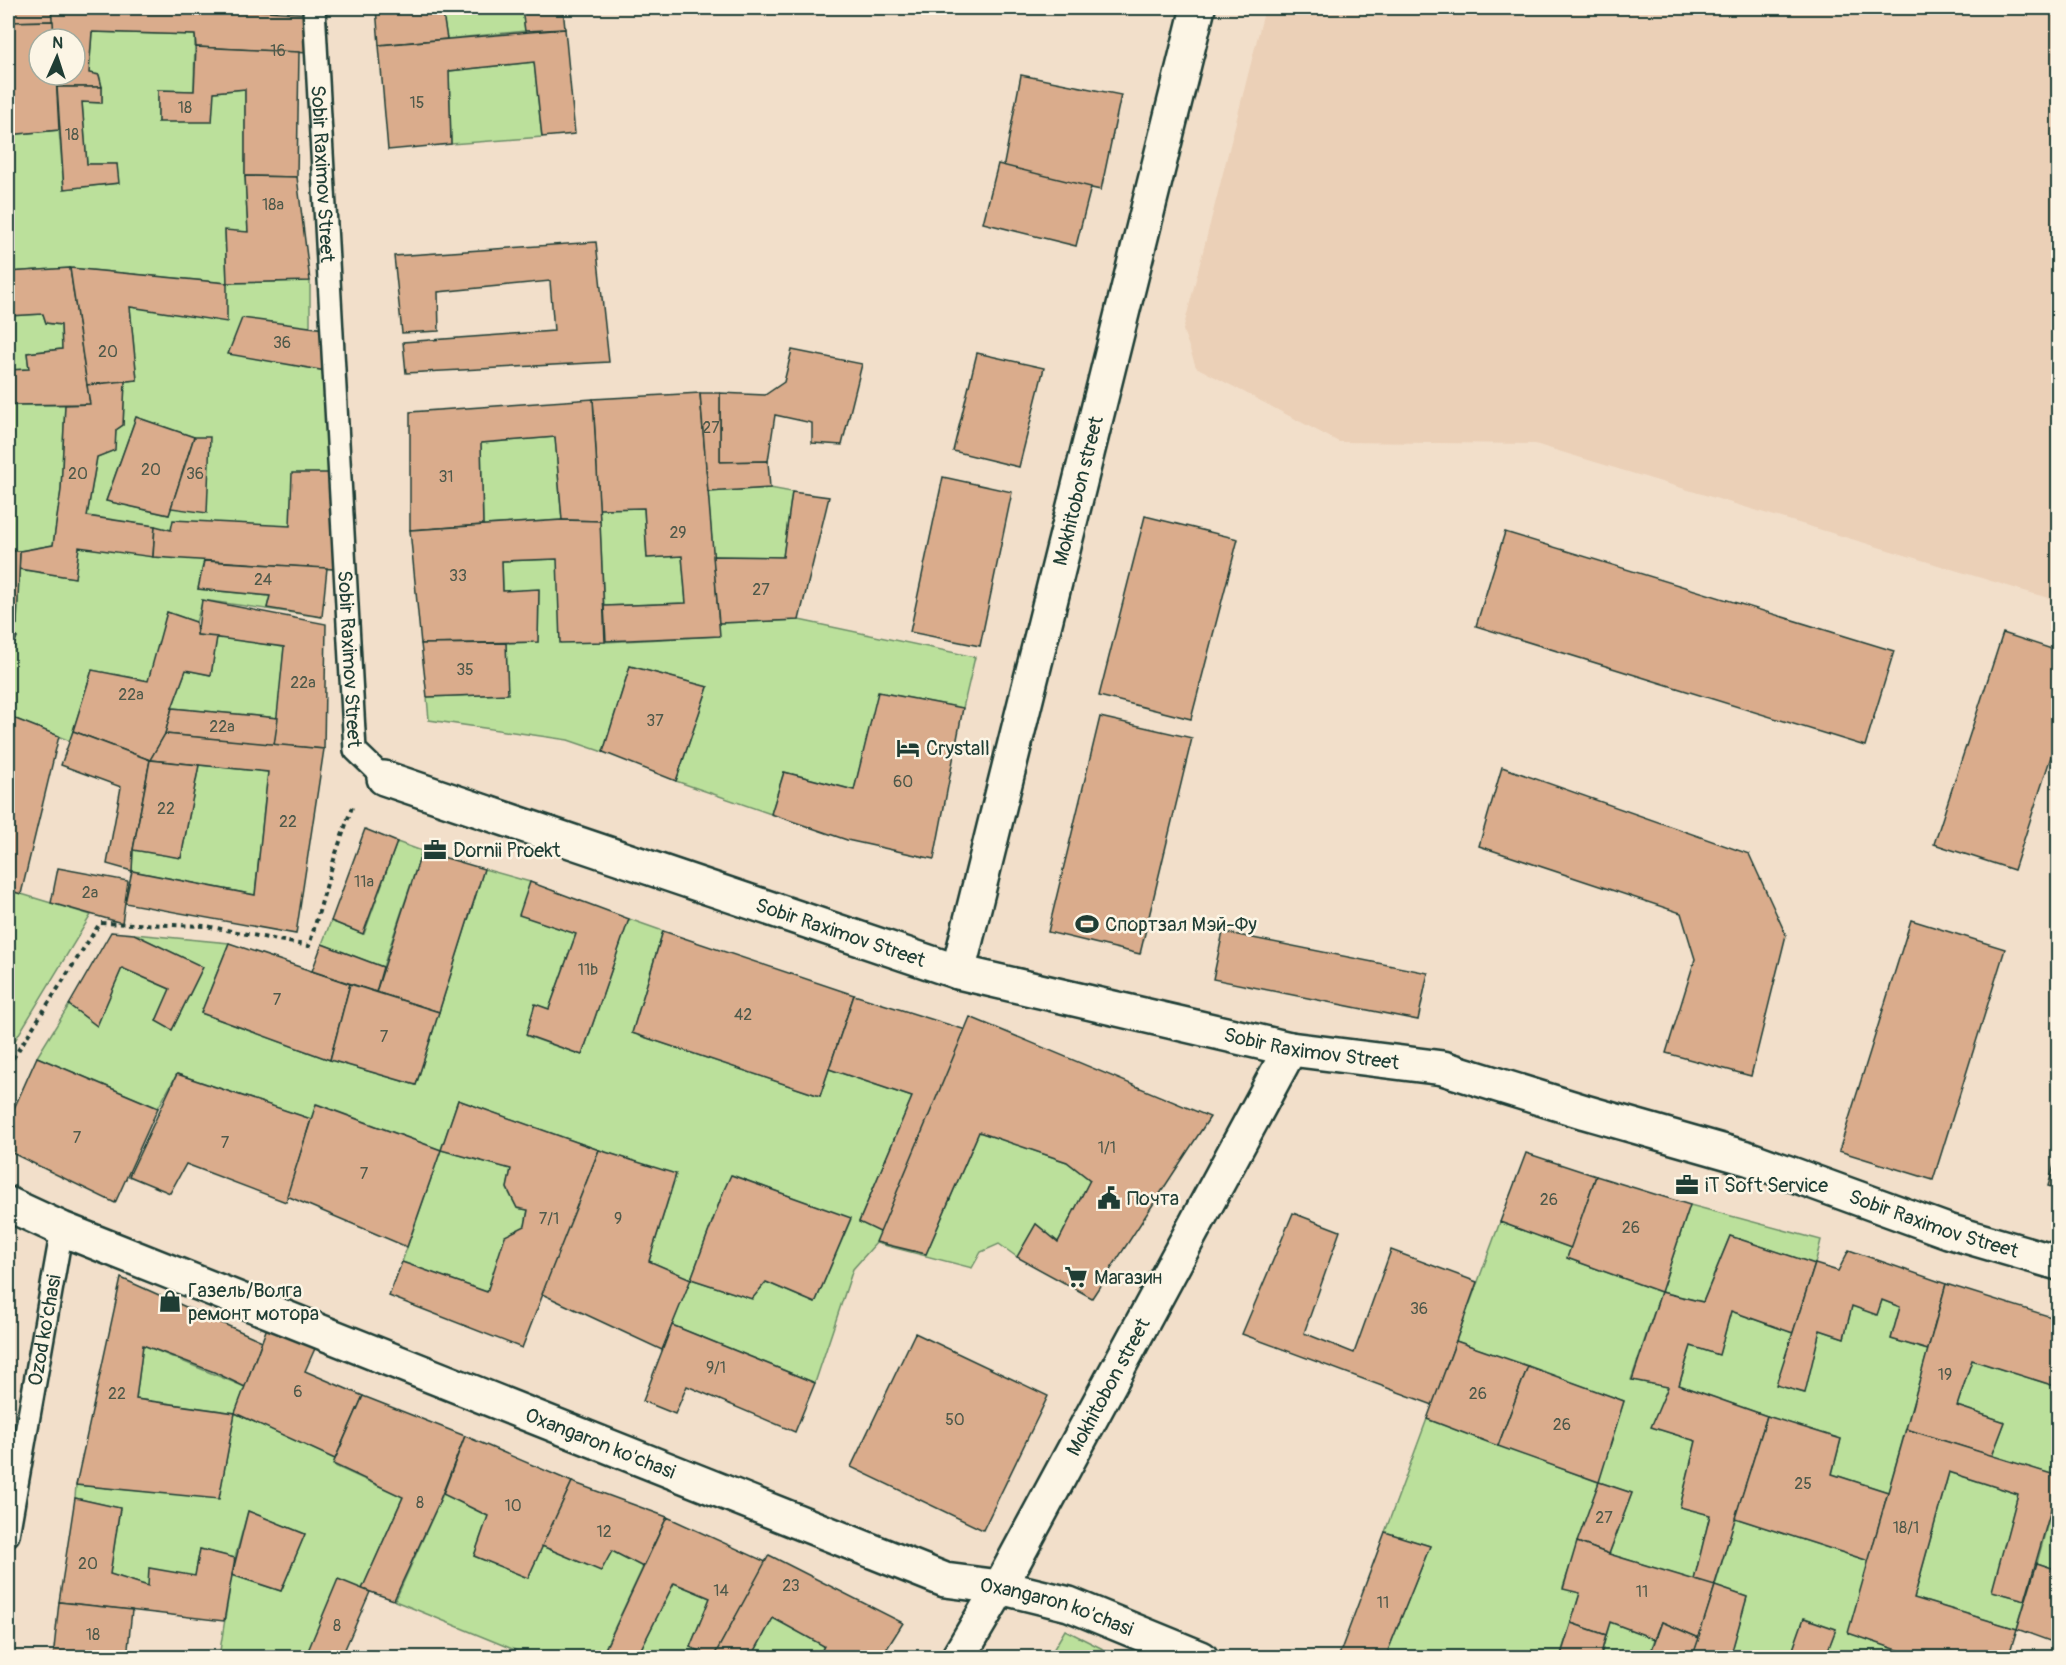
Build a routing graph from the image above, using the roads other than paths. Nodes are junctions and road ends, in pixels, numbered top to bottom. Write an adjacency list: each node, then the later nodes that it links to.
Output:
1 (314, 8): 3 (lane, Sobir Raximov Street)
2 (1198, 8): 4 (street, Mokhitobon street)
3 (384, 778): 4 (street, Sobir Raximov Street)
4 (957, 972): 5 (street, Sobir Raximov Street)
5 (1290, 1049): 8 (street, Sobir Raximov Street); 10 (street, Mokhitobon street)
6 (8, 1204): 7 (street, Oxangaron ko'chasi)
7 (62, 1229): 9 (lane, Ozod ko'chasi); 10 (street, Oxangaron ko'chasi)
8 (2058, 1263)
9 (8, 1535)
10 (1000, 1587): 11 (street, Mokhitobon street); 12 (street, Oxangaron ko'chasi)
11 (958, 1658)
12 (1201, 1658)

